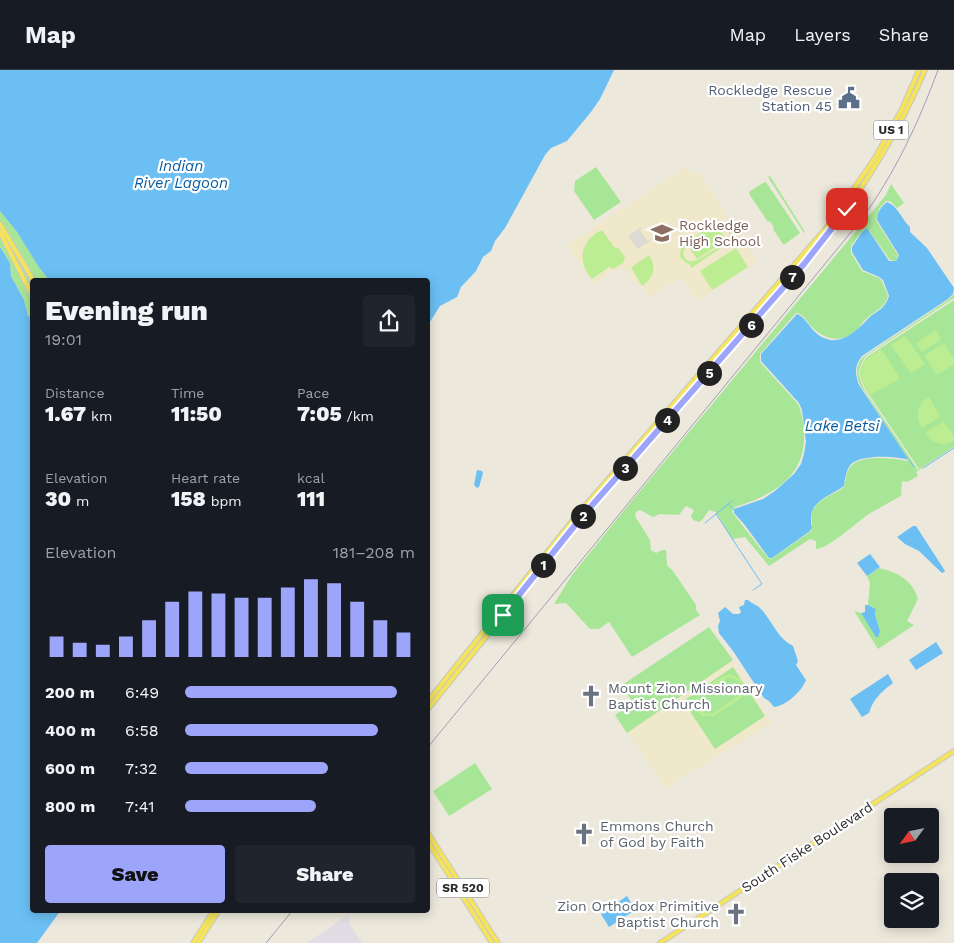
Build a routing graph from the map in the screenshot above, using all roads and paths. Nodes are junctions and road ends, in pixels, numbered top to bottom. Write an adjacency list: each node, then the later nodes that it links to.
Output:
1 (919, 70): 3 (main road, US 1)
2 (925, 70): 4 (main road, US 1)
3 (912, 88): 4 (main road); 5 (main road, US 1)
4 (913, 99): 7 (main road, US 1)
5 (849, 197): 6 (main road, US 1); 7 (main road)
6 (844, 205): 8 (main road); 12 (main road, US 1)
7 (847, 209): 8 (main road, US 1)
8 (843, 215): 15 (main road, US 1)
9 (0, 224): 11 (main road)
10 (0, 232): 13 (main road)
11 (32, 278)
12 (778, 285): 14 (main road, US 1); 15 (main road)
13 (30, 290)
14 (771, 293): 16 (main road); 17 (main road, US 1)
15 (776, 295): 16 (main road, US 1)
16 (768, 304): 18 (main road, US 1)
17 (710, 362): 18 (main road); 19 (main road, US 1)
18 (709, 372): 20 (main road, US 1)
19 (700, 374): 20 (main road); 21 (main road, US 1)
20 (698, 384): 22 (main road, US 1)
21 (622, 463): 22 (main road); 23 (main road, US 1)
22 (621, 473): 24 (main road, US 1)
23 (539, 562): 24 (main road); 25 (main road, US 1)
24 (538, 571): 26 (main road, US 1)
25 (464, 656): 26 (main road); 27 (main road, US 1)
26 (464, 664): 28 (main road, US 1)
27 (455, 667): 28 (main road); 29 (main road, US 1)
28 (455, 675): 30 (main road, US 1)
29 (430, 700)
30 (430, 701)
31 (954, 751): 40 (main road, South Fiske Boulevard)
32 (430, 837): 34 (main road, SR 520)
33 (430, 844): 34 (main road)
34 (438, 854): 38 (main road, SR 520); 39 (main road, SR 520)
35 (212, 913): 37 (main road)
36 (217, 913): 37 (main road)
37 (195, 943)
38 (492, 943)
39 (498, 943)
40 (660, 943)

